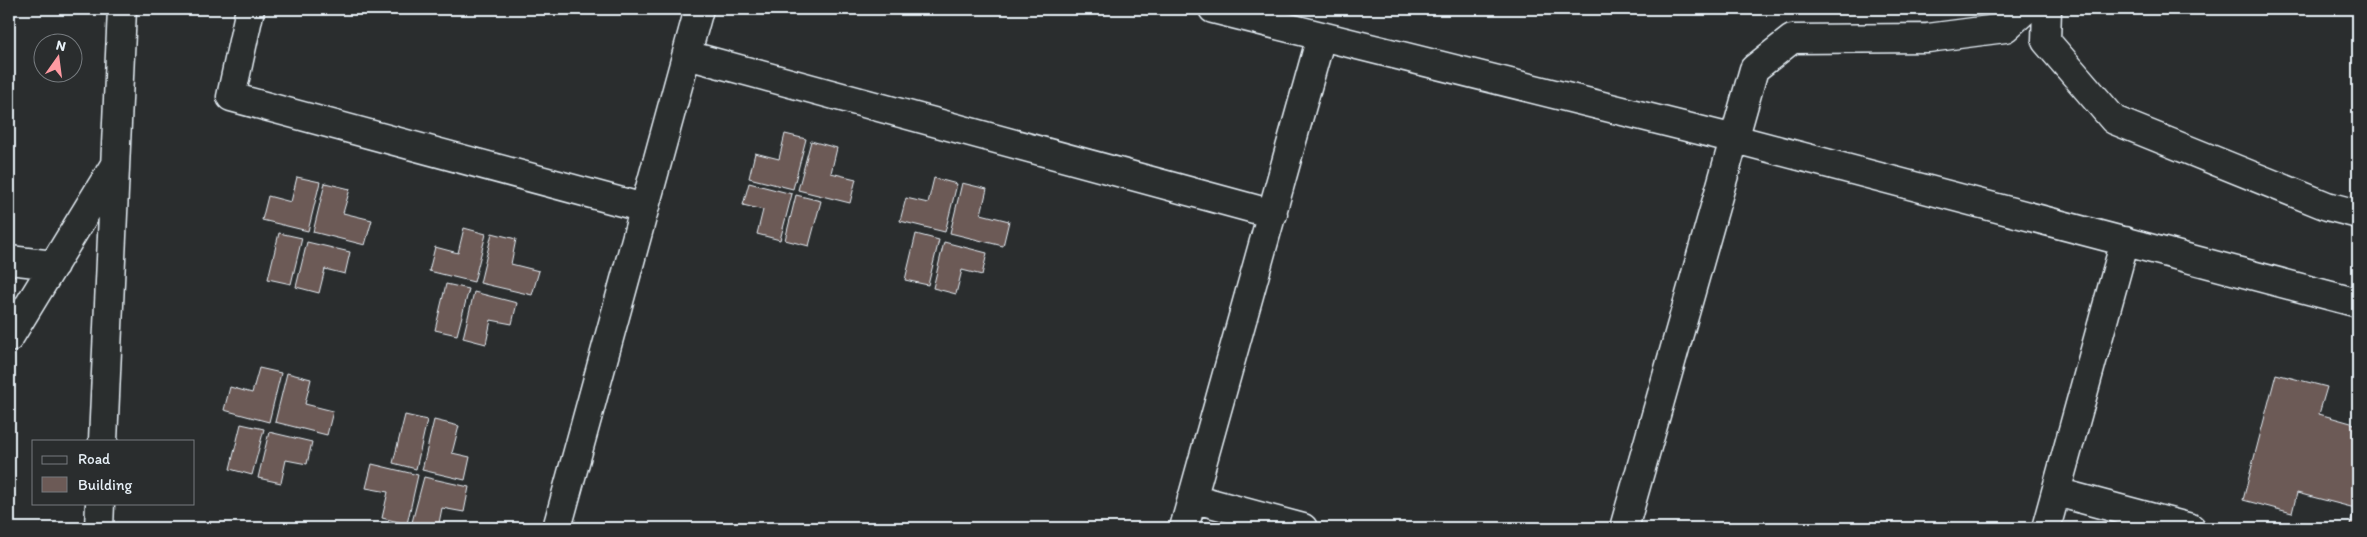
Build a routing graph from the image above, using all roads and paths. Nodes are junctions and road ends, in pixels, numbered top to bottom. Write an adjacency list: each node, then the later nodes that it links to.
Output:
1 (122, 9): 10 (street)
2 (250, 9): 11 (street)
3 (699, 9): 8 (street)
4 (1214, 9): 7 (street)
5 (2026, 9): 9 (street)
6 (2047, 9): 13 (street)
7 (1321, 37): 9 (street); 12 (street)
8 (687, 55): 11 (street); 12 (street)
9 (1735, 139): 14 (street); 27 (street)
10 (115, 164): 16 (street); 19 (street)
11 (644, 208): 24 (street)
12 (1273, 214): 21 (street)
13 (2358, 214)
14 (2125, 241): 17 (street); 20 (street)
15 (9, 260): 16 (street)
16 (54, 265): 18 (street)
17 (2358, 302)
18 (9, 338)
19 (103, 440)
20 (2056, 492): 28 (street); 29 (street)
21 (1192, 498): 25 (street); 26 (street)
22 (100, 504): 23 (street)
23 (99, 528)
24 (556, 528)
25 (1184, 528)
26 (1303, 528)
27 (1624, 528)
28 (2046, 528)
29 (2191, 528)

